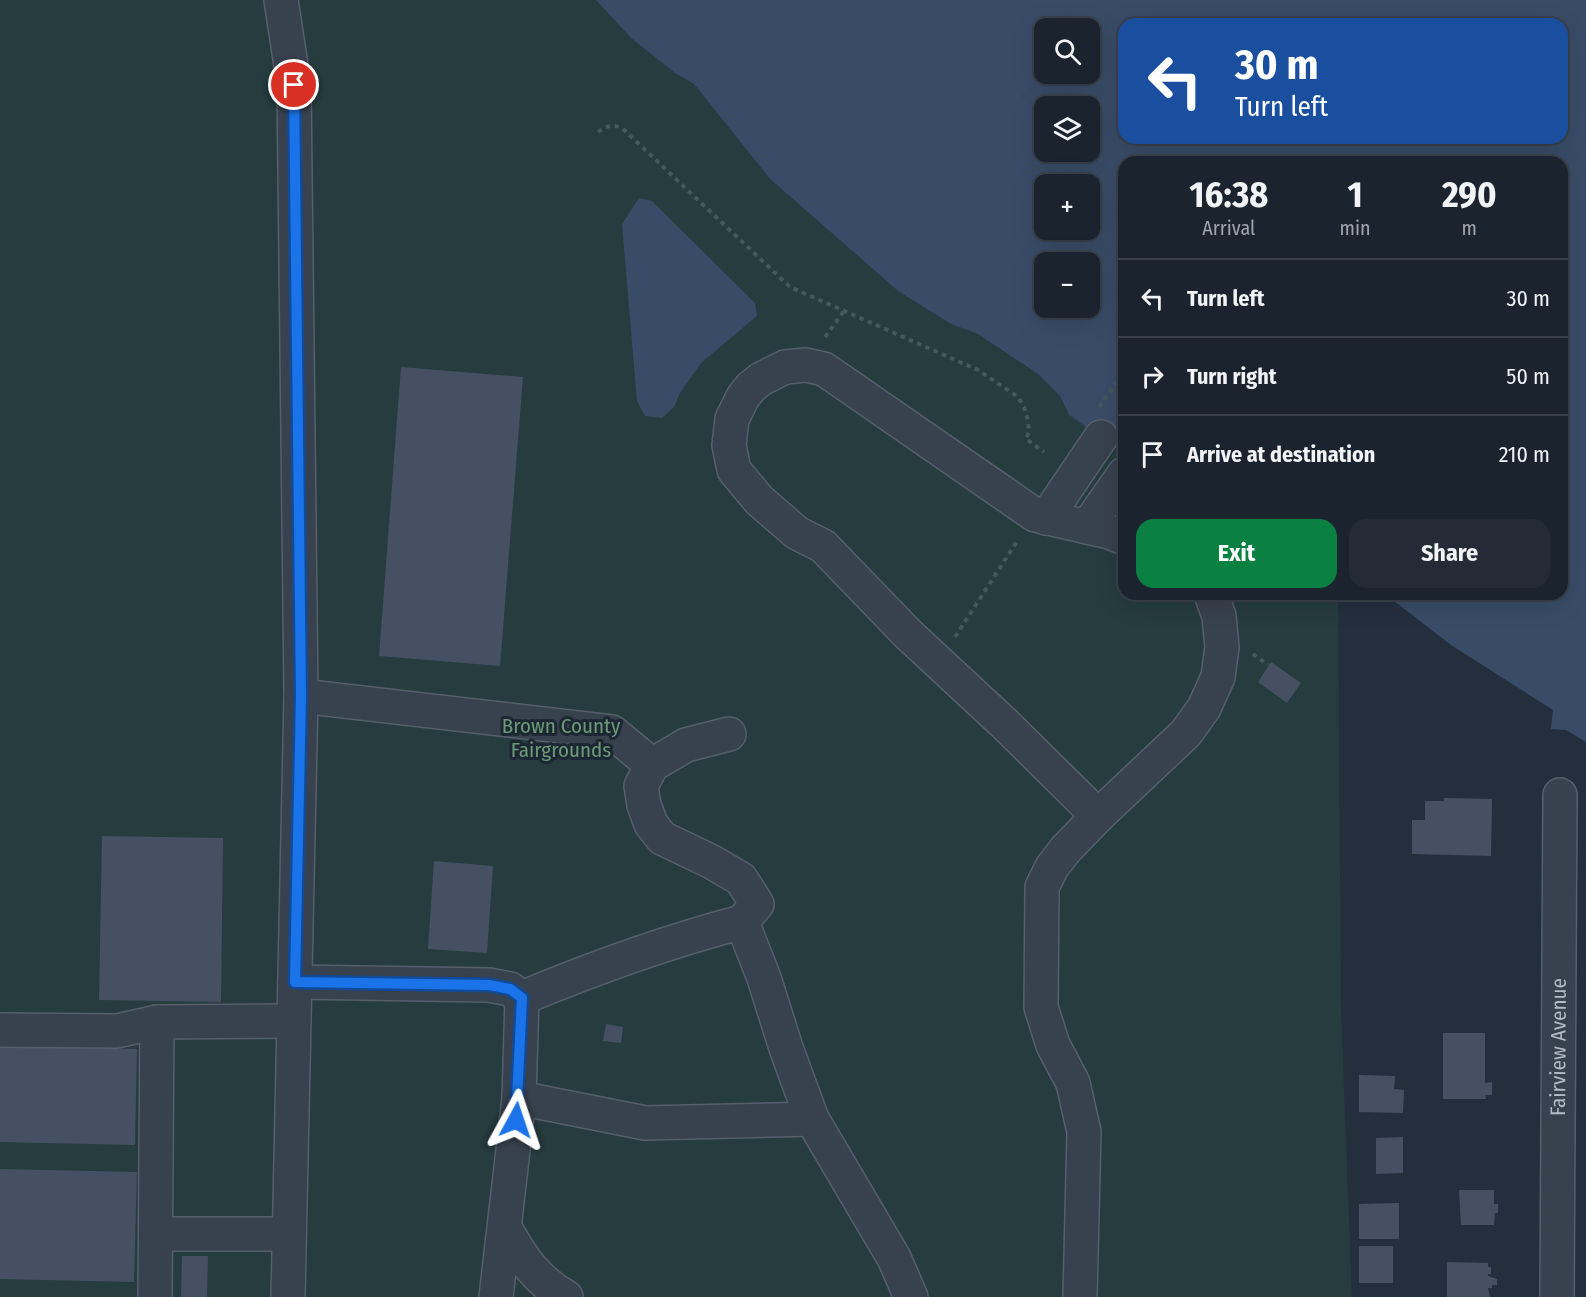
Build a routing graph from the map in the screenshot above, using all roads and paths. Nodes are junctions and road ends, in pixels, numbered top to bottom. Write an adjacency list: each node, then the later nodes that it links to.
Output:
1 (281, 0): 12 (street)
2 (598, 132): 5 (path)
3 (1118, 384): 4 (path)
4 (1099, 424): 7 (street)
5 (1044, 452)
6 (1118, 483): 8 (street)
7 (1040, 516): 8 (street); 11 (path); 16 (street)
8 (1087, 527): 9 (street)
9 (1118, 536)
10 (1212, 600): 16 (street)
11 (953, 640)
12 (301, 696): 14 (street); 18 (street)
13 (729, 734): 14 (street)
14 (652, 765): 17 (street)
15 (1560, 795): 34 (street, Fairview Avenue)
16 (1098, 816): 33 (street)
17 (741, 922): 19 (street); 24 (street)
18 (295, 982): 19 (street); 20 (street)
19 (522, 998): 23 (street)
20 (294, 1021): 21 (street); 27 (street)
21 (157, 1022): 22 (street); 26 (street)
22 (0, 1030)
23 (519, 1098): 24 (street); 25 (street)
24 (812, 1119): 32 (street)
25 (505, 1228): 30 (street); 31 (street)
26 (156, 1234): 27 (street); 28 (street)
27 (289, 1234): 29 (street)
28 (155, 1297)
29 (288, 1297)
30 (496, 1297)
31 (566, 1297)
32 (911, 1297)
33 (1080, 1297)
34 (1557, 1297)

